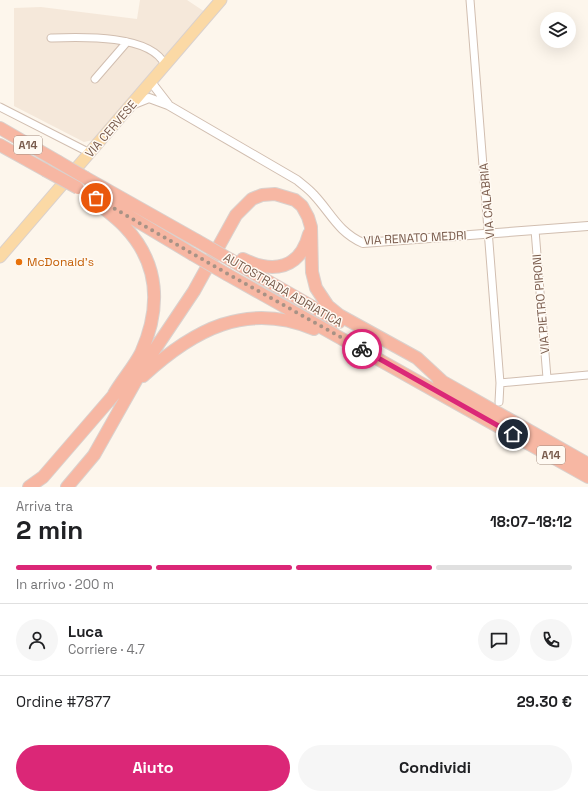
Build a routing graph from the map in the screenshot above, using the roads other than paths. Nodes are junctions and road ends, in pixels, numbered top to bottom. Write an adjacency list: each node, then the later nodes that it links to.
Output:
1 (221, 0): 5 (main road, VIA CERVESE)
2 (470, 0): 18 (street, VIA CALABRIA)
3 (51, 38): 4 (street)
4 (127, 42): 5 (street); 6 (street)
5 (165, 65): 7 (main road, VIA CERVESE)
6 (95, 79)
7 (151, 82): 8 (main road, VIA CERVESE); 9 (street, VIA RENATO MEDRI)
8 (131, 105): 9 (street, VIA RENATO MEDRI); 13 (main road, VIA CERVESE)
9 (168, 105): 18 (street, VIA RENATO MEDRI)
10 (0, 107): 13 (street)
11 (0, 128): 20 (highway, AUTOSTRADA ADRIATICA / A14, bridge)
12 (0, 145): 14 (highway, AUTOSTRADA ADRIATICA / A14, bridge)
13 (90, 152): 19 (main road, VIA CERVESE)
14 (82, 190): 21 (highway, AUTOSTRADA ADRIATICA / A14, bridge); 28 (highway)
15 (588, 226): 17 (street, VIA RENATO MEDRI)
16 (311, 227): 20 (highway); 22 (highway); 25 (highway)
17 (535, 230): 18 (street, VIA RENATO MEDRI); 24 (street, VIA PIETRO PIRONI)
18 (490, 234): 26 (street, VIA CALABRIA)
19 (0, 257)
20 (232, 257): 25 (highway, AUTOSTRADA ADRIATICA / A14)
21 (375, 356): 27 (highway); 30 (highway, AUTOSTRADA ADRIATICA / A14)
22 (147, 361): 27 (highway); 28 (highway)
23 (588, 376): 24 (street)
24 (547, 378): 26 (street)
25 (444, 383): 30 (highway, AUTOSTRADA ADRIATICA / A14)
26 (500, 383): 29 (street, VIA CALABRIA)
27 (134, 384): 36 (highway)
28 (114, 394): 34 (highway)
29 (499, 402)
30 (485, 412): 31 (highway, AUTOSTRADA ADRIATICA / A14)
31 (515, 428): 32 (highway, AUTOSTRADA ADRIATICA / A14); 33 (highway, AUTOSTRADA ADRIATICA / A14)
32 (588, 464)
33 (588, 477)
34 (42, 482): 35 (highway)
35 (29, 487)
36 (67, 487)

